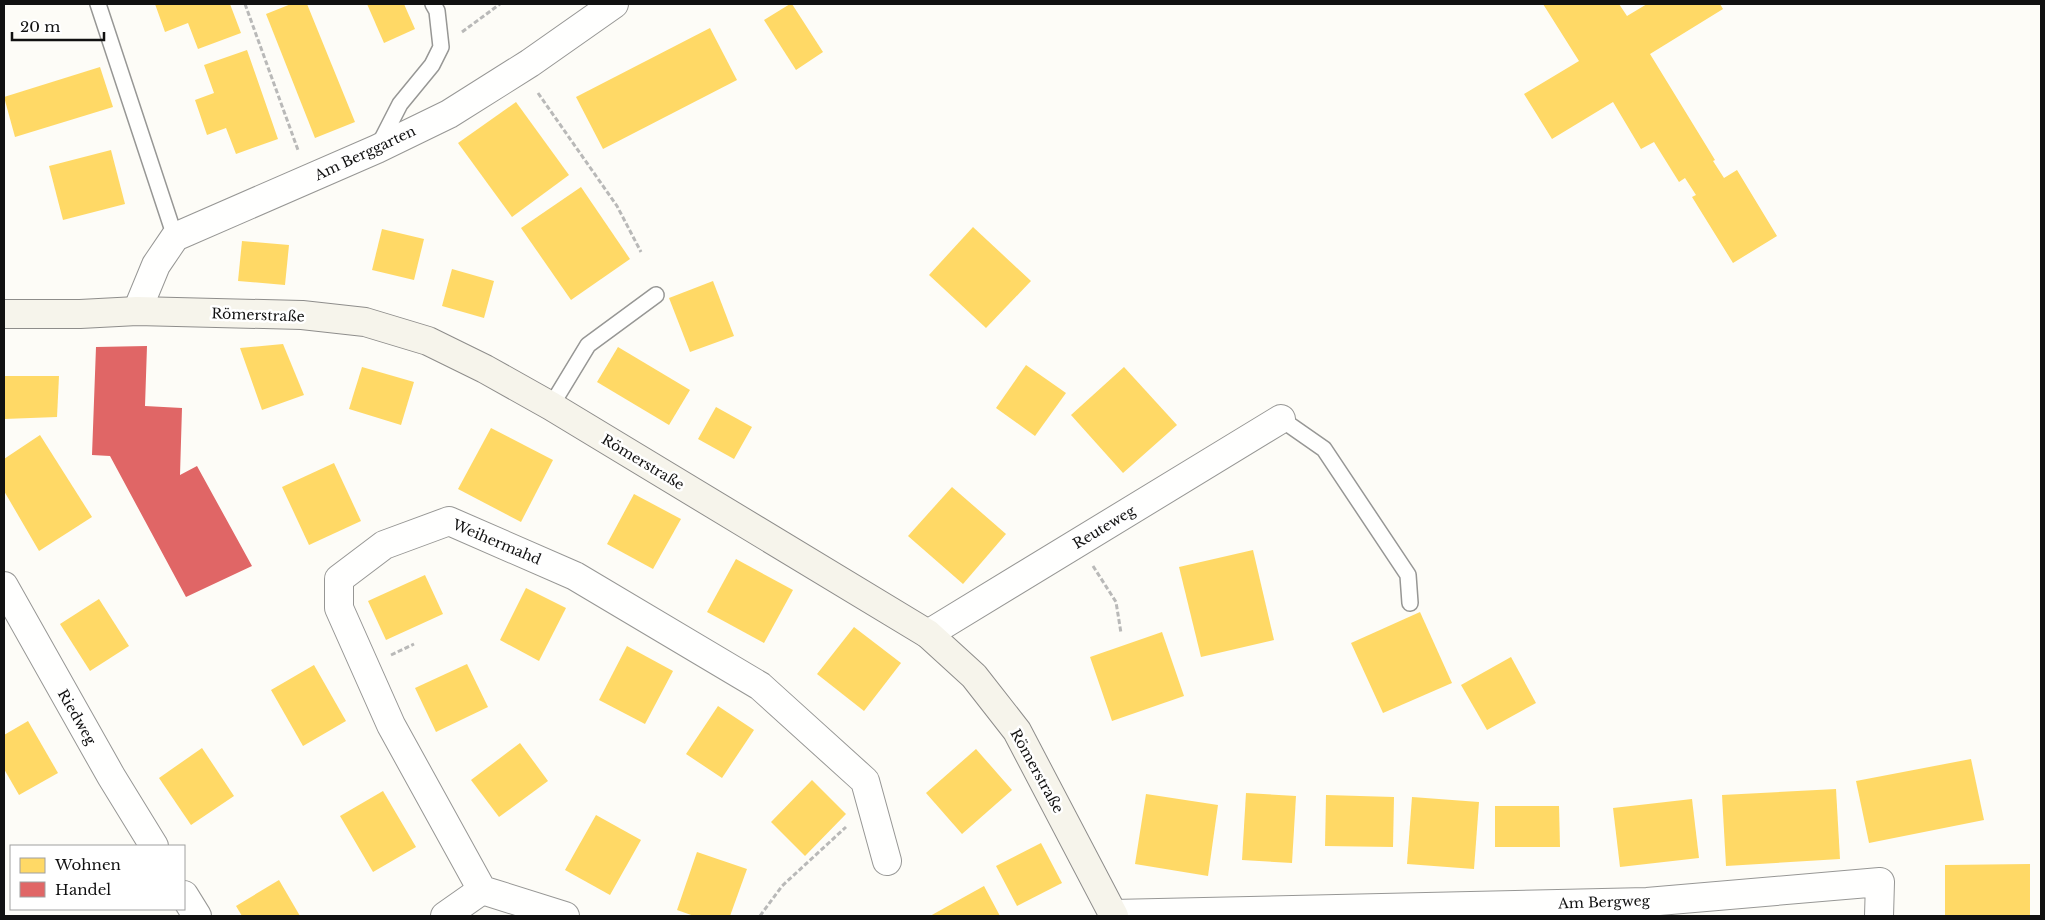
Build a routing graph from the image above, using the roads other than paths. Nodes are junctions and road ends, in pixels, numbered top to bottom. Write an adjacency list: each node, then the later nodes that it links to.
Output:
1 (98, 4): 5 (lane)
2 (434, 4): 4 (lane)
3 (614, 4): 4 (street, Am Berggarten)
4 (377, 149): 5 (street, Am Berggarten)
5 (175, 237): 7 (street)
6 (656, 295): 9 (lane)
7 (137, 312): 8 (main road, Römerstraße); 9 (main road, Römerstraße)
8 (4, 314)
9 (552, 406): 13 (main road, Römerstraße)
10 (1281, 419): 12 (lane); 13 (street, Reuteweg)
11 (4, 586): 14 (street, Riedweg)
12 (1410, 602)
13 (928, 634): 18 (main road, Römerstraße)
14 (153, 845)
15 (887, 860): 16 (street, Weihermahd)
16 (482, 890): 20 (street); 21 (street)
17 (185, 896): 19 (street)
18 (1114, 915): 22 (street, Am Bergweg)
19 (197, 916)
20 (445, 916)
21 (565, 916)
22 (1880, 916)

